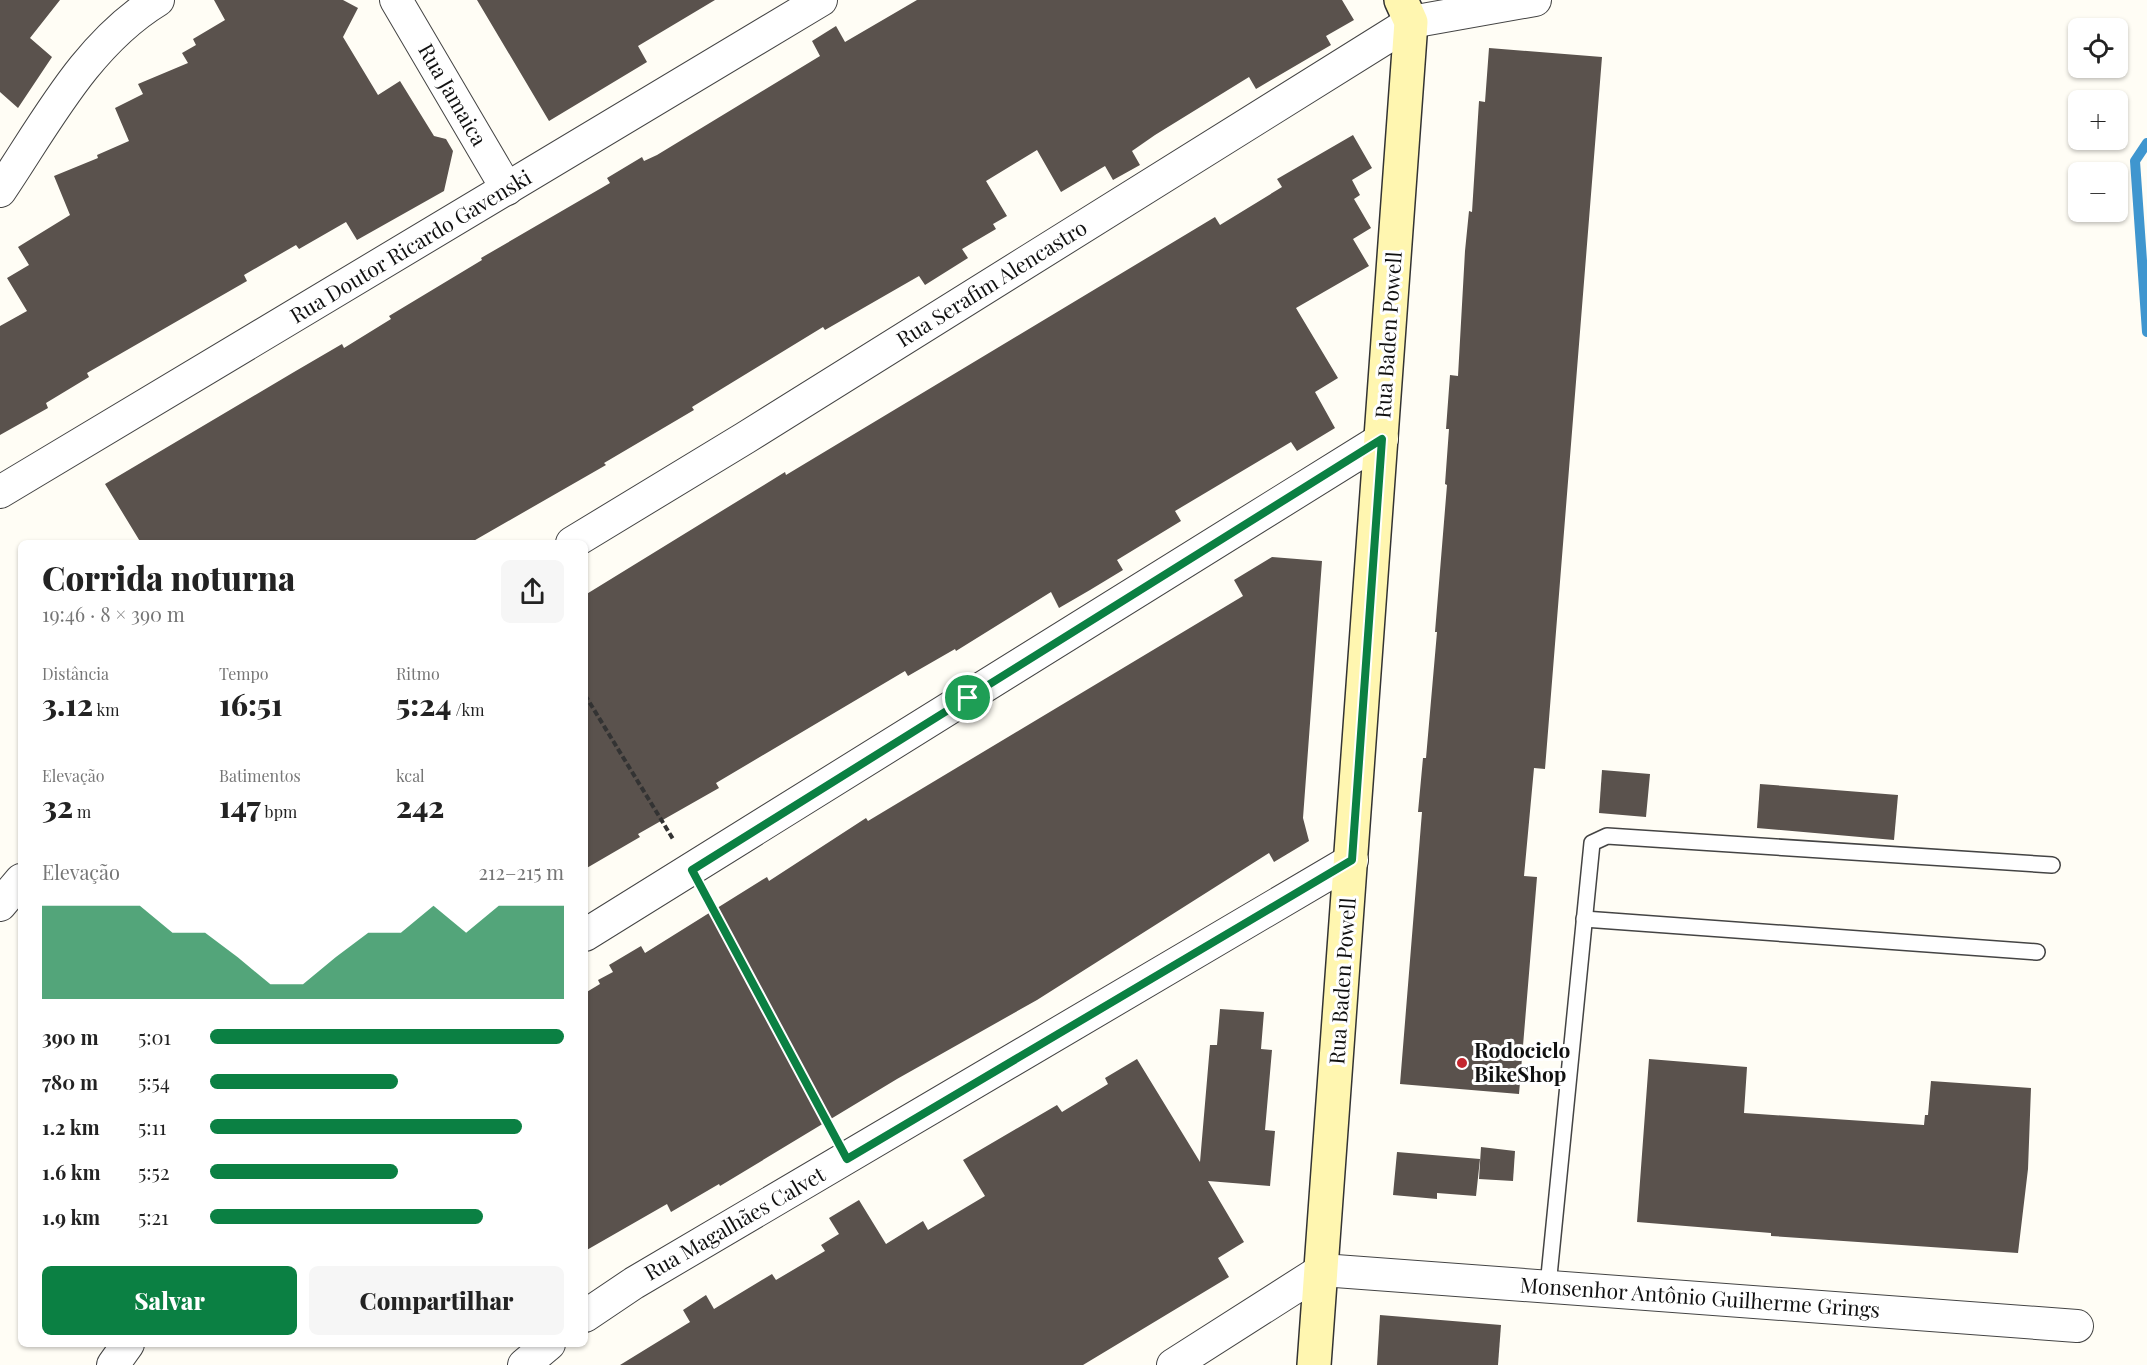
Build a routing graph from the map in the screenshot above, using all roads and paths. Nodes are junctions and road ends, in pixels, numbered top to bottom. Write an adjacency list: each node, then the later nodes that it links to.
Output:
1 (158, 0): 7 (street)
2 (396, 0): 6 (street, Rua Jamaica)
3 (821, 0): 6 (street, Rua Doutor Ricardo Gavenski)
4 (1535, 0): 5 (street)
5 (1406, 11): 8 (street, Rua Baden Powell); 10 (street, Rua Serafim Alencastro)
6 (507, 189): 9 (street, Rua Doutor Ricardo Gavenski)
7 (0, 191)
8 (1382, 439): 12 (street, Rua Baden Powell); 14 (street)
9 (0, 492)
10 (577, 540)
11 (588, 700): 14 (path)
12 (1352, 860): 20 (street, Rua Magalhães Calvet); 21 (street, Rua Baden Powell)
13 (2052, 865): 17 (lane)
14 (692, 870): 18 (street); 20 (path)
15 (18, 884): 16 (street)
16 (0, 905)
17 (1584, 919): 19 (lane); 22 (lane)
18 (588, 933)
19 (2037, 952)
20 (847, 1159): 23 (street, Rua Magalhães Calvet)
21 (1322, 1270): 22 (street, Monsenhor Antônio Guilherme Grings); 29 (street); 30 (street, Rua Baden Powell)
22 (1548, 1287): 24 (street, Monsenhor Antônio Guilherme Grings)
23 (588, 1314)
24 (2077, 1326)
25 (126, 1347): 27 (street)
26 (545, 1347): 28 (street)
27 (113, 1365)
28 (524, 1365)
29 (1173, 1365)
30 (1314, 1365)

